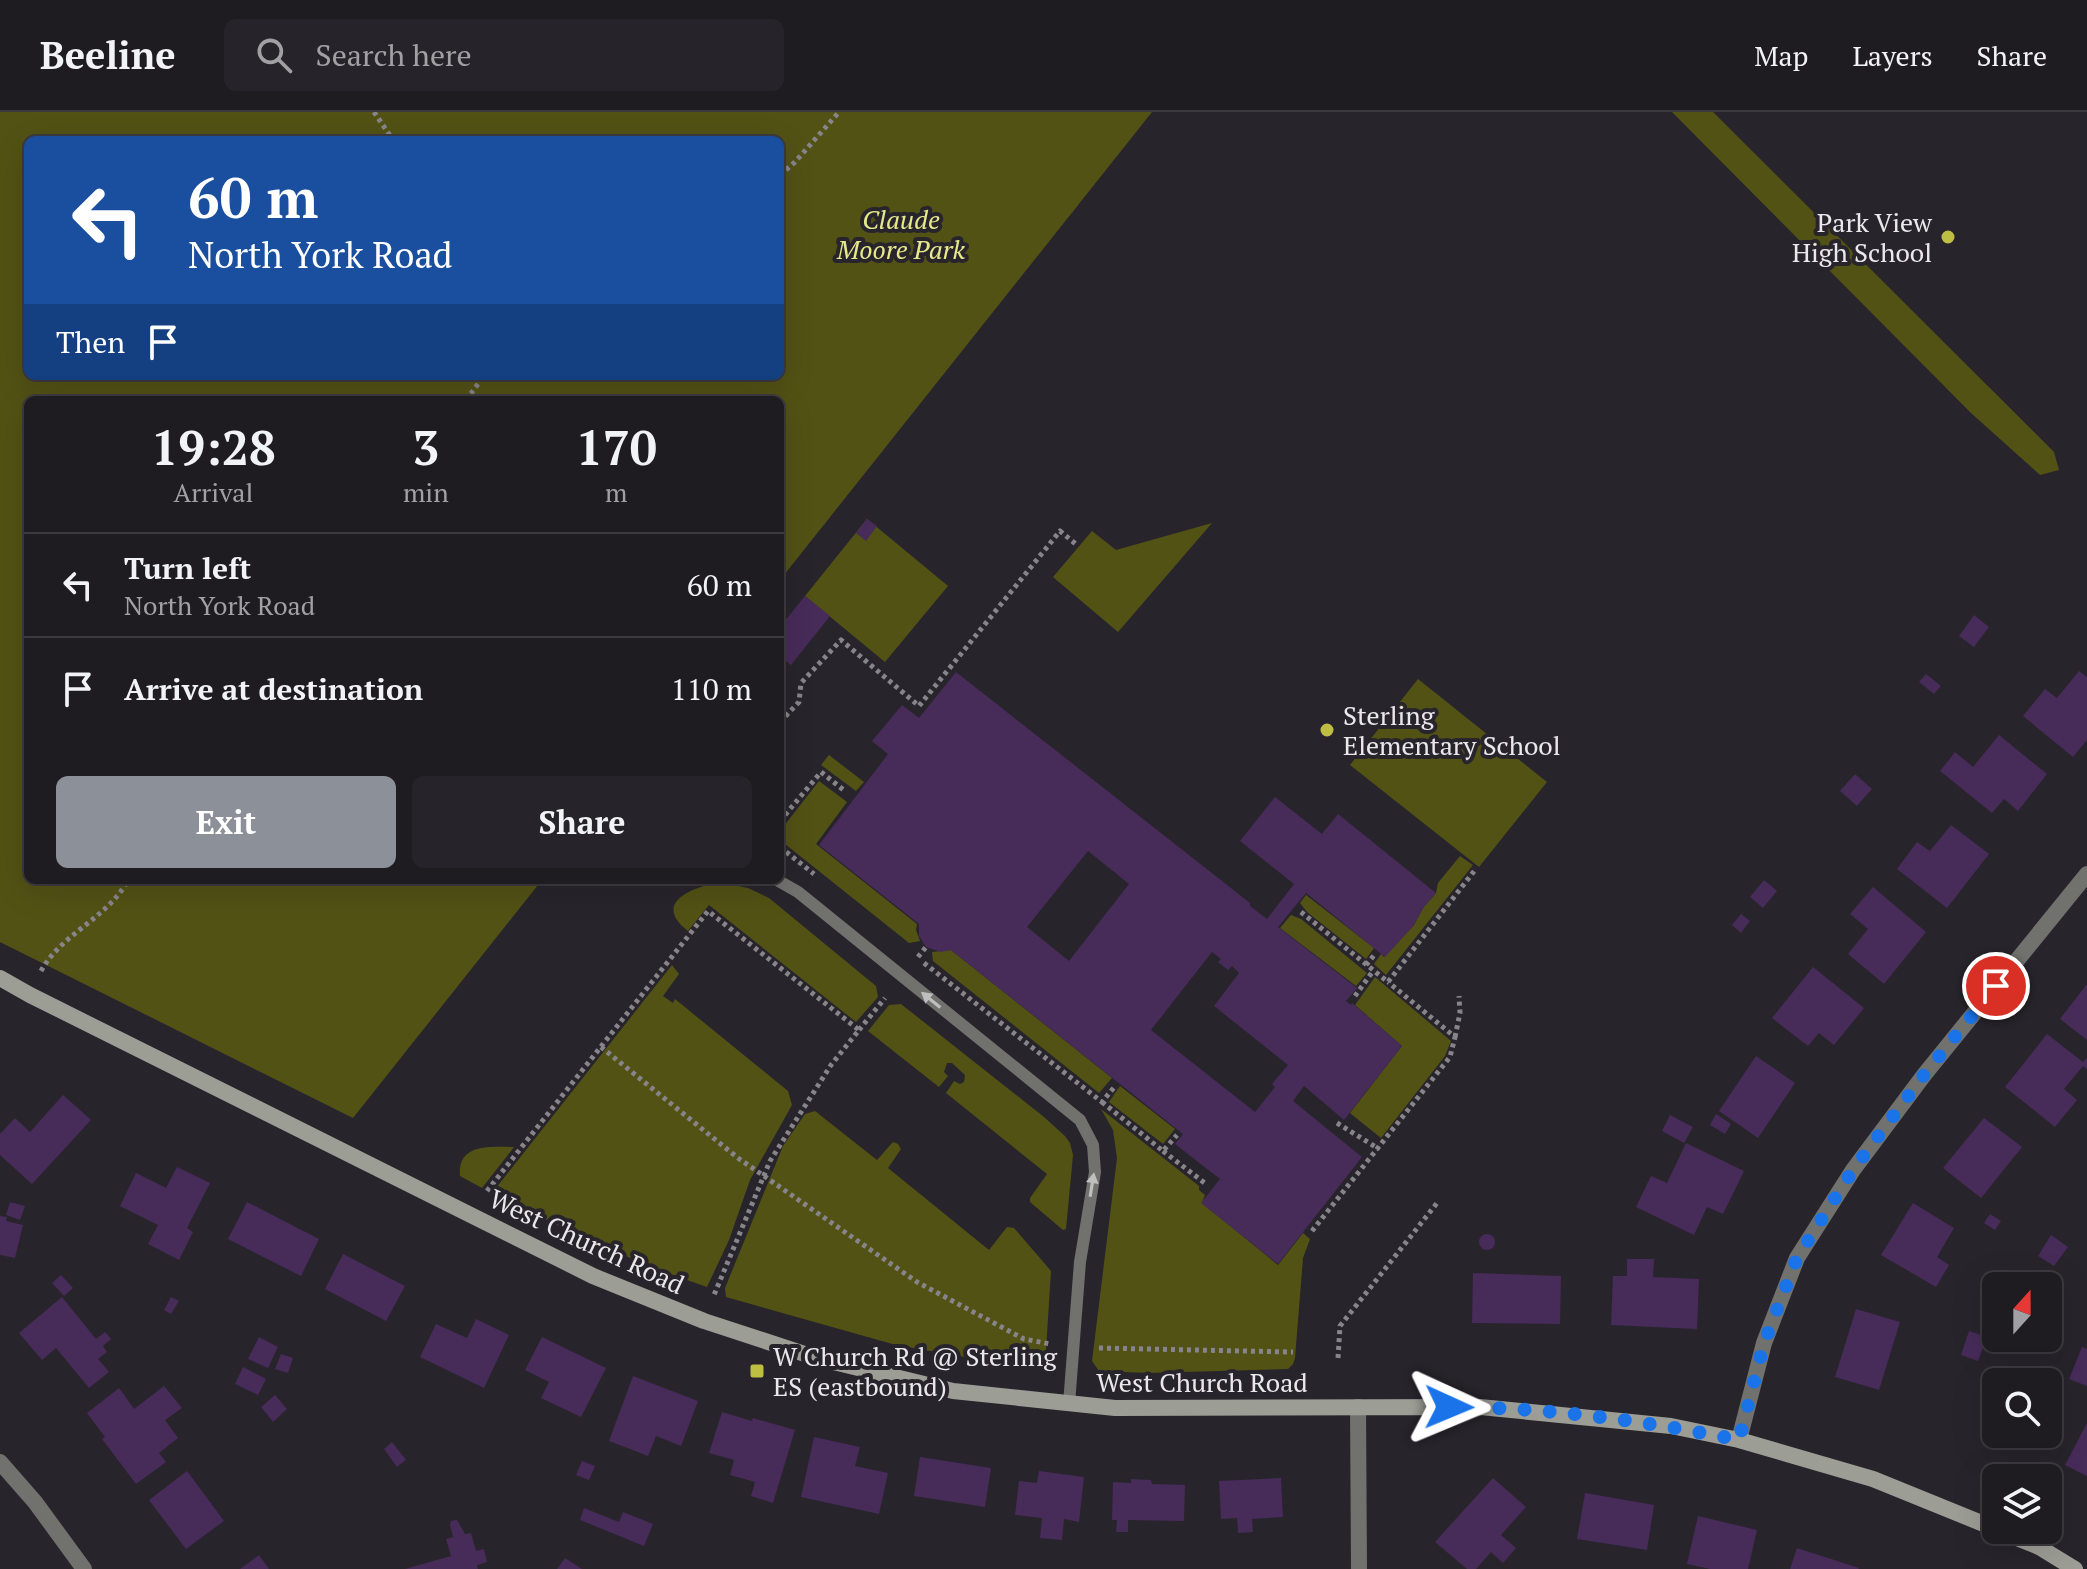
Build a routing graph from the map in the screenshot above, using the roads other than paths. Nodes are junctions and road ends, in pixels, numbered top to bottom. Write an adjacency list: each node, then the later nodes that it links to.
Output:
1 (2087, 874): 6 (street)
2 (784, 884): 4 (lane, one-way to 2)
3 (0, 978): 4 (main road, West Church Road)
4 (1069, 1404): 5 (main road, West Church Road)
5 (1358, 1407): 6 (main road, West Church Road); 11 (street)
6 (1739, 1440): 8 (main road, West Church Road)
7 (0, 1462): 10 (street)
8 (1982, 1524)
9 (2032, 1544): 12 (main road, West Church Road)
10 (84, 1569)
11 (1359, 1569)
12 (2075, 1569)

